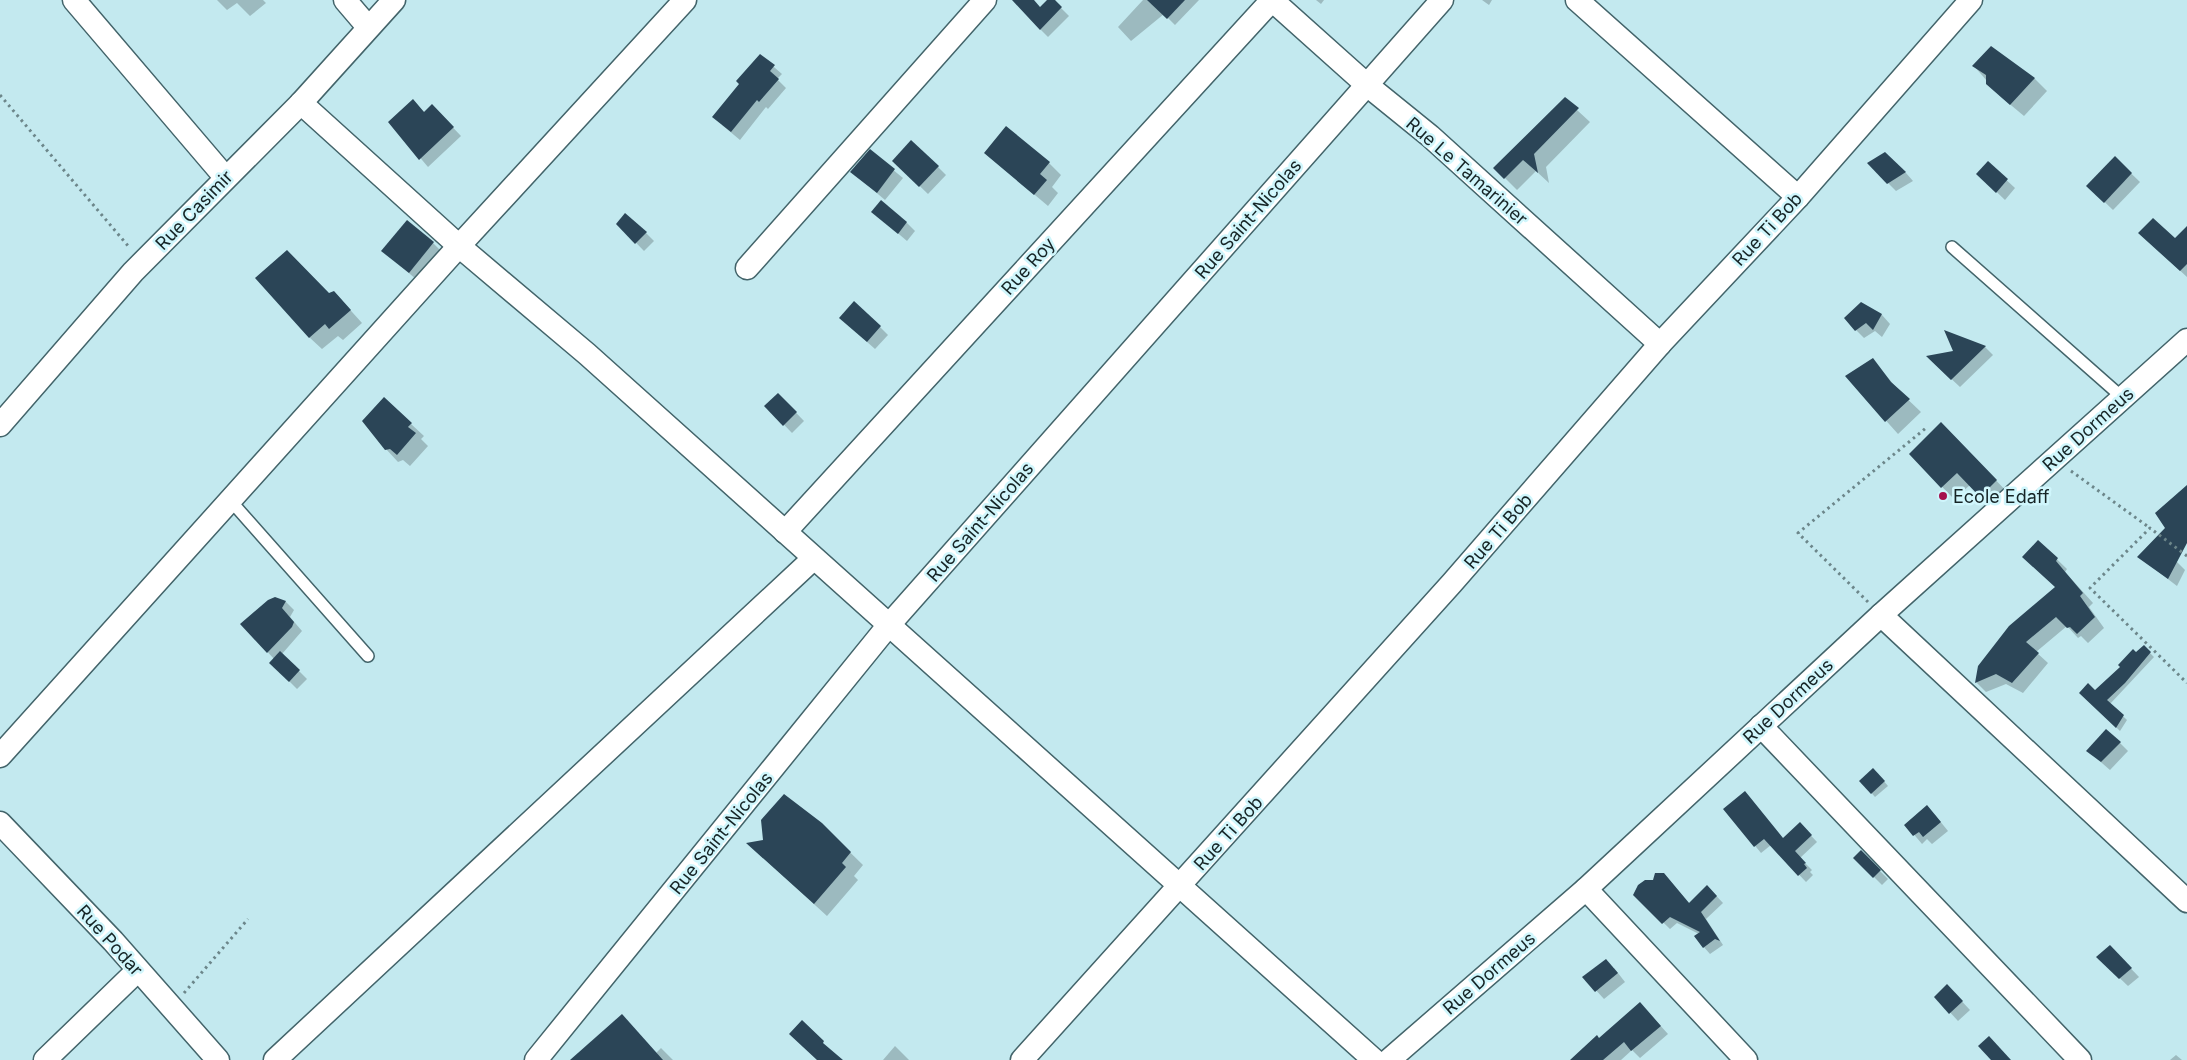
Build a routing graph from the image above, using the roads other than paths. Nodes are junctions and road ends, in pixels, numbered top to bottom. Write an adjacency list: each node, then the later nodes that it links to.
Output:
1 (74, 0): 13 (street)
2 (345, 0): 10 (street)
3 (394, 0): 10 (street, Rue Casimir)
4 (685, 0): 15 (street)
5 (985, 0): 17 (street)
6 (1272, 0): 11 (street, Rue Le Tamarinier); 23 (street, Rue Roy)
7 (1442, 0): 11 (street, Rue Saint-Nicolas)
8 (1577, 0): 14 (street)
9 (1971, 0): 14 (street, Rue Ti Bob)
10 (368, 27): 12 (street, Rue Casimir)
11 (1367, 85): 19 (street, Rue Le Tamarinier); 26 (street, Rue Saint-Nicolas)
12 (300, 103): 13 (street, Rue Casimir); 15 (street)
13 (225, 177): 21 (street, Rue Casimir)
14 (1798, 197): 19 (street, Rue Ti Bob)
15 (459, 246): 22 (street); 23 (street)
16 (1952, 248): 20 (lane)
17 (747, 268)
18 (2187, 340): 20 (street, Rue Dormeus)
19 (1660, 344): 31 (street, Rue Ti Bob)
20 (2123, 398): 25 (street, Rue Dormeus)
21 (0, 425)
22 (230, 500): 27 (lane); 29 (street)
23 (785, 532): 24 (street)
24 (813, 558): 26 (street); 37 (street)
25 (1881, 615): 28 (street, Rue Dormeus); 33 (street)
26 (888, 626): 31 (street); 38 (street, Rue Saint-Nicolas)
27 (368, 656)
28 (1761, 726): 32 (street, Rue Dormeus); 43 (street)
29 (0, 756)
30 (0, 823): 34 (street, Rue Podar)
31 (1180, 887): 39 (street, Rue Ti Bob); 40 (street)
32 (1586, 889): 41 (street, Rue Dormeus); 42 (street)
33 (2187, 901)
34 (137, 970): 35 (street); 36 (street, Rue Podar)
35 (46, 1060)
36 (218, 1060)
37 (275, 1060)
38 (536, 1060)
39 (1022, 1060)
40 (1374, 1060)
41 (1389, 1060)
42 (1746, 1060)
43 (2080, 1060)

